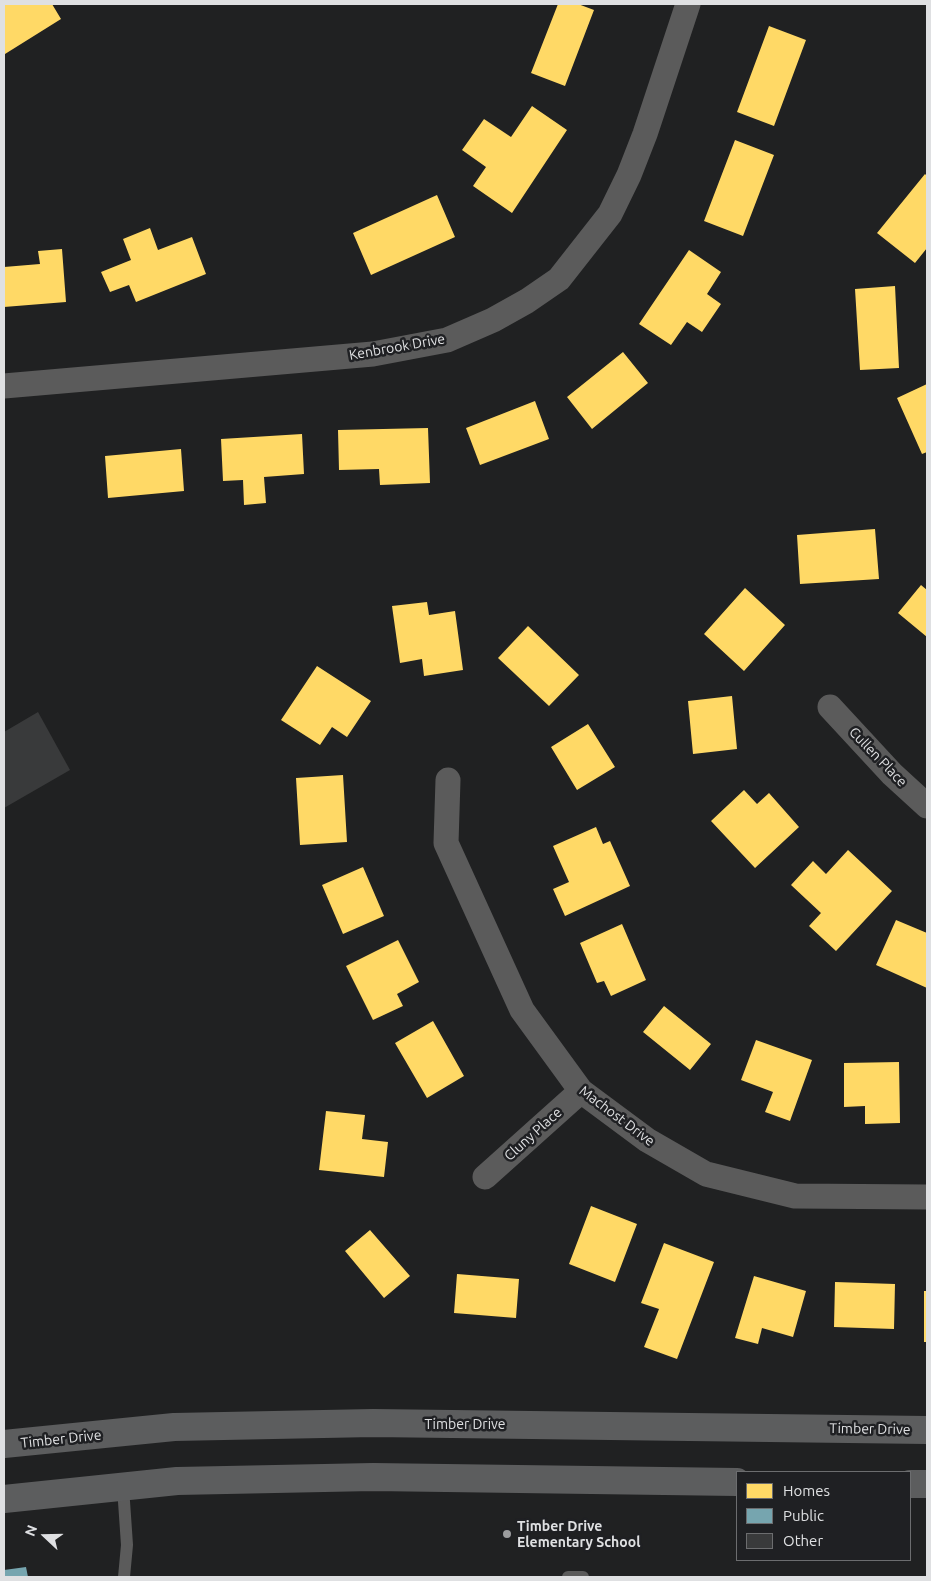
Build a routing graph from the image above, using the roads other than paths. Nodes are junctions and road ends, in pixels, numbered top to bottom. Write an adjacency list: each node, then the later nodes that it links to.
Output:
1 (688, 4): 2 (street, Kenbrook Drive)
2 (4, 386)
3 (830, 707): 5 (street, Cullen Place)
4 (448, 780): 6 (street, Machost Drive)
5 (927, 806)
6 (581, 1091): 7 (street, Cluny Place); 8 (street, Machost Drive)
7 (485, 1177)
8 (927, 1197)
9 (927, 1430): 10 (main road, Timber Drive)
10 (4, 1444)
11 (736, 1482): 14 (main road)
12 (911, 1484): 13 (main road)
13 (927, 1484)
14 (123, 1487): 15 (main road); 16 (lane)
15 (4, 1499)
16 (124, 1577)
17 (568, 1577): 18 (lane)
18 (583, 1577)

